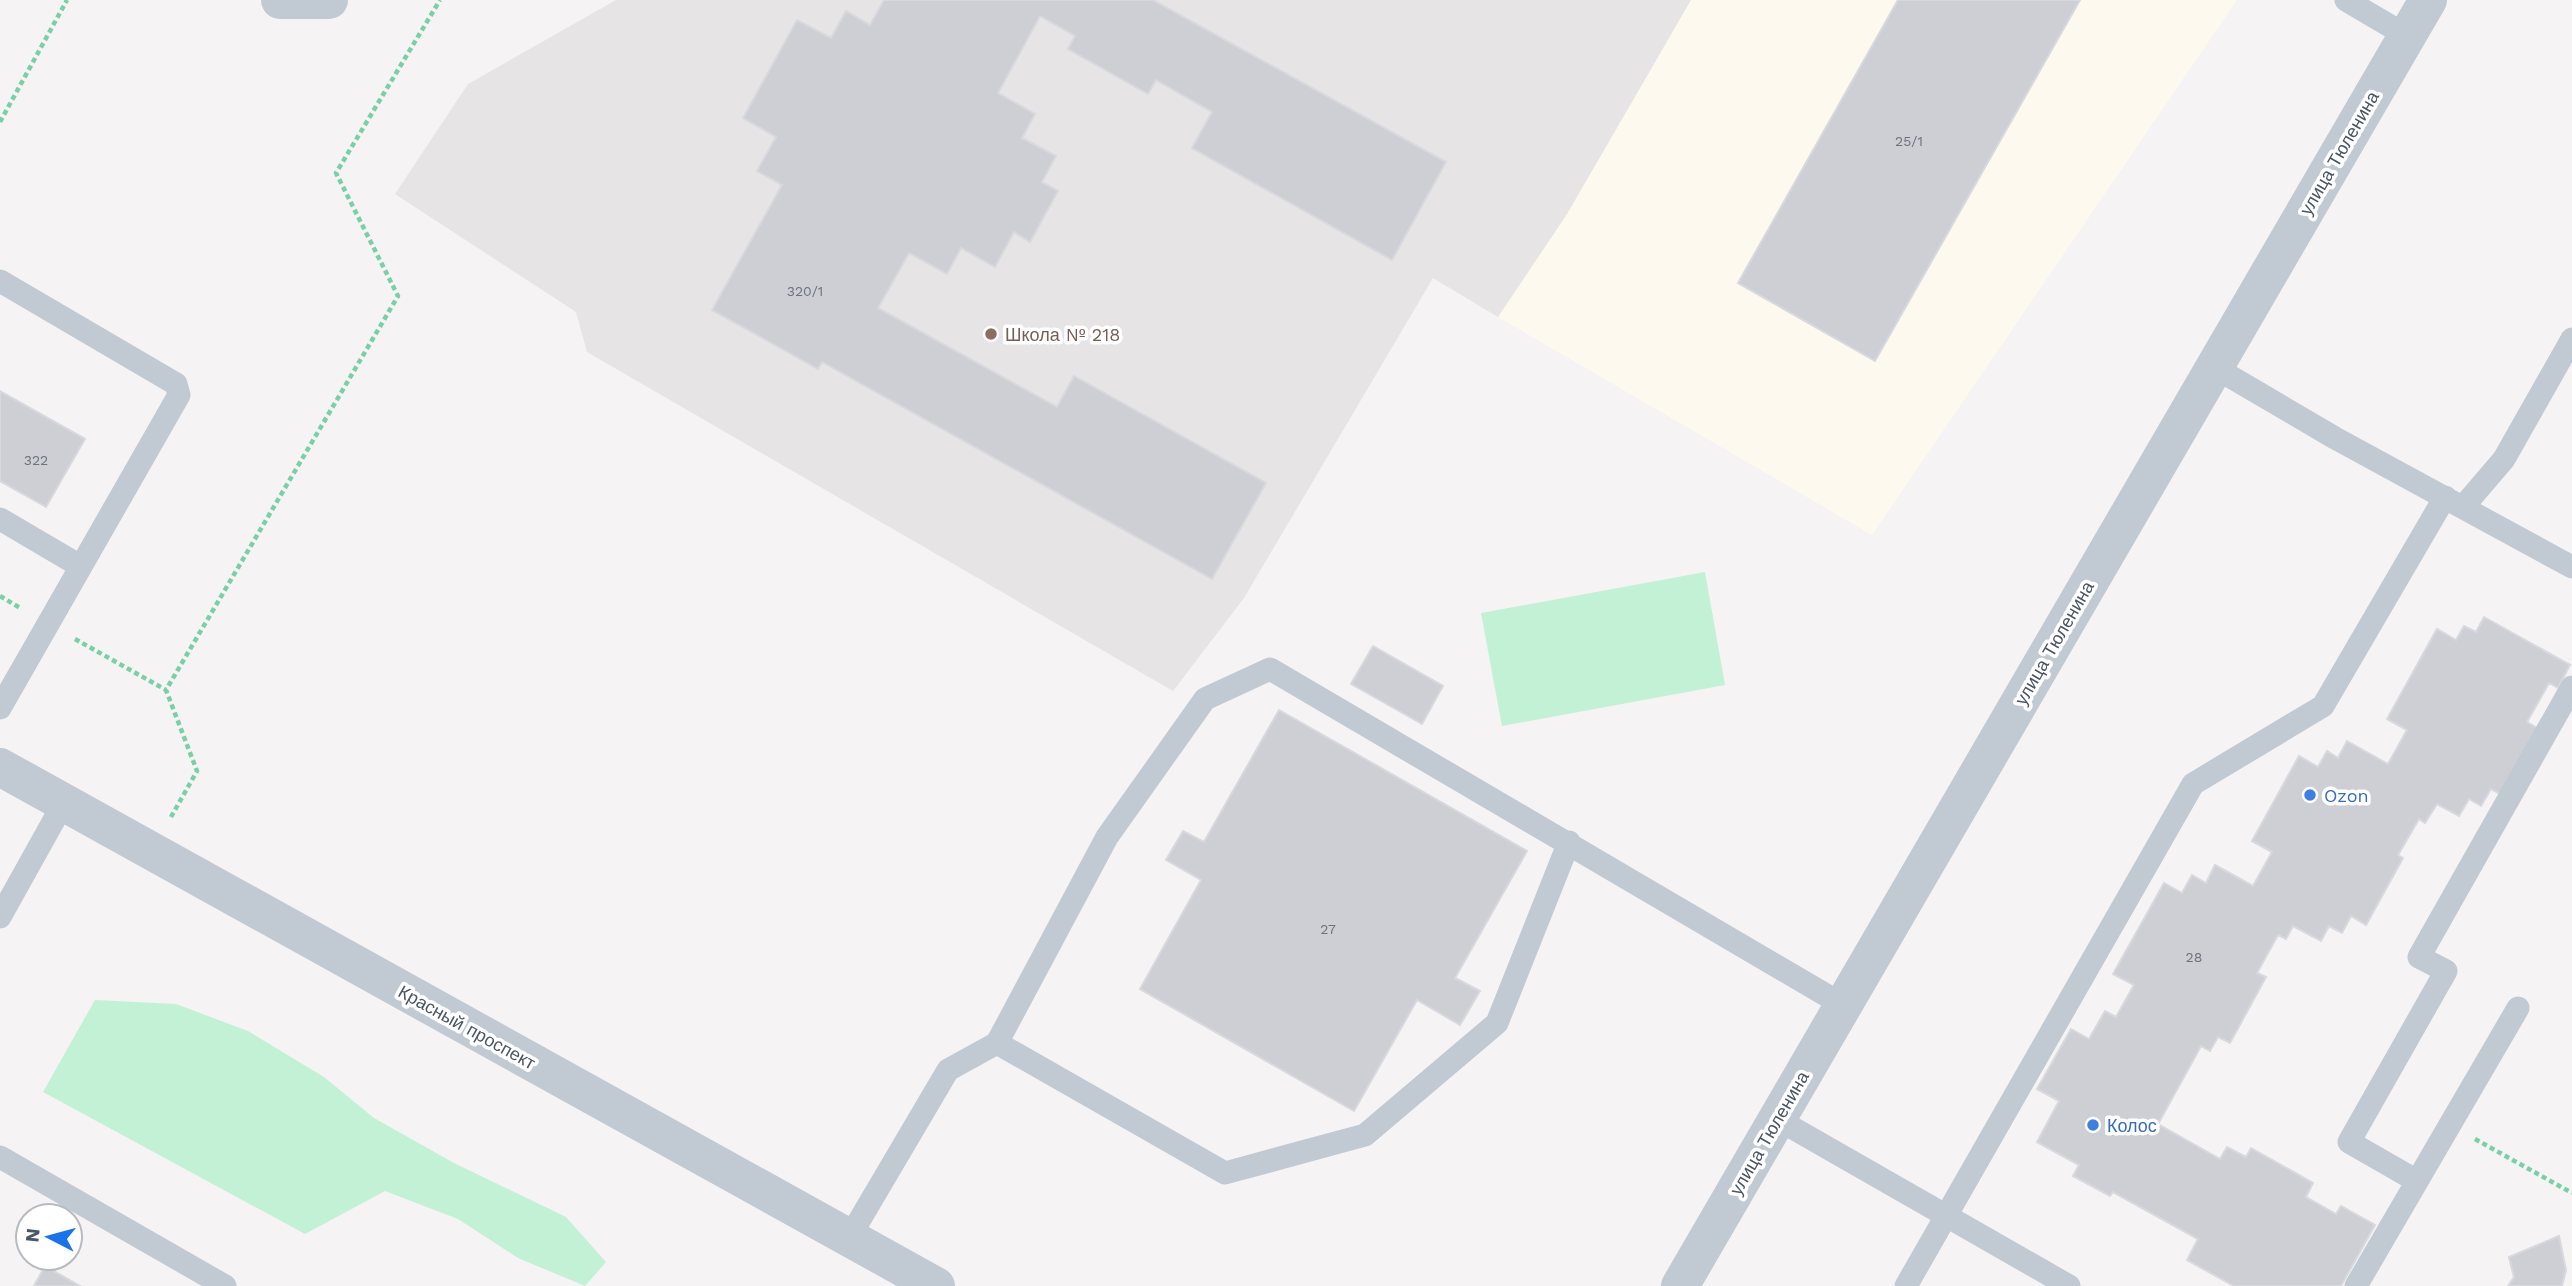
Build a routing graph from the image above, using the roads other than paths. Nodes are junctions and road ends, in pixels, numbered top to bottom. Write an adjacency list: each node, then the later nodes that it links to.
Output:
1 (280, 0): 2 (street)
2 (329, 0)
3 (2346, 0): 5 (lane)
4 (2428, 0): 5 (street, улица Тюленина)
5 (2407, 36): 8 (street, улица Тюленина)
6 (0, 281): 11 (lane)
7 (2572, 339): 9 (lane)
8 (2214, 368): 9 (lane); 19 (street, улица Тюленина)
9 (2454, 502): 12 (lane); 25 (lane)
10 (0, 519): 11 (lane)
11 (80, 566): 14 (lane)
12 (2572, 567)
13 (2572, 687): 24 (lane)
14 (0, 708)
15 (0, 766): 16 (street, Красный проспект)
16 (63, 804): 18 (lane); 26 (street, Красный проспект)
17 (1569, 842): 19 (lane); 21 (lane); 21 (lane)
18 (0, 917)
19 (1843, 1005): 22 (street, улица Тюленина)
20 (2518, 1008): 24 (lane)
21 (997, 1043): 26 (lane)
22 (1777, 1119): 25 (lane); 29 (street, улица Тюленина)
23 (0, 1157): 27 (lane)
24 (2417, 1181): 32 (lane)
25 (1947, 1216): 30 (lane); 31 (lane)
26 (849, 1238): 28 (street, Красный проспект)
27 (225, 1286)
28 (936, 1286)
29 (1680, 1286)
30 (1906, 1286)
31 (2069, 1286)
32 (2356, 1286)

